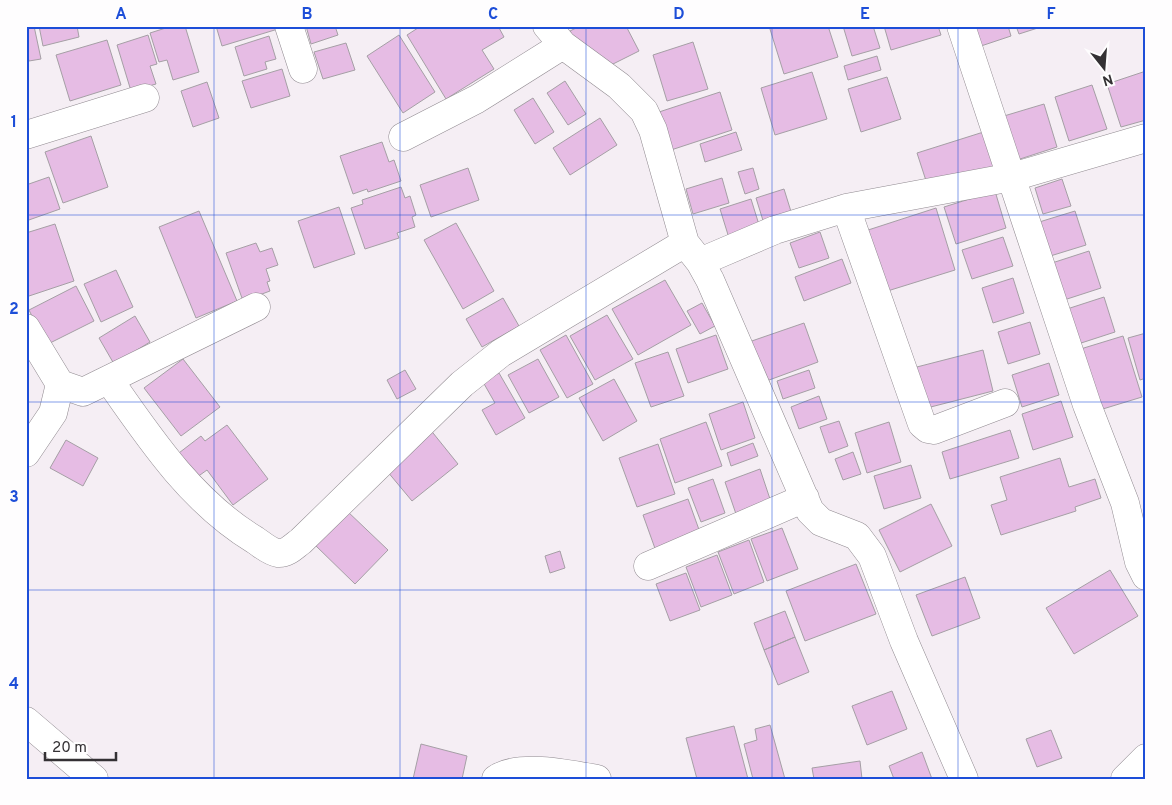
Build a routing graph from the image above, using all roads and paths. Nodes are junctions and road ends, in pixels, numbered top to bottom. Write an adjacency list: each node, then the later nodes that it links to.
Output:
1 (289, 26): 4 (street)
2 (961, 26): 9 (street)
3 (555, 36): 7 (street); 11 (street)
4 (303, 69)
5 (145, 98): 6 (street)
6 (26, 135)
7 (403, 137)
8 (1146, 138): 9 (street)
9 (1012, 177): 10 (street); 20 (street)
10 (846, 208): 11 (street); 16 (street)
11 (692, 253): 14 (street); 18 (street)
12 (256, 307): 14 (street)
13 (26, 328): 15 (street)
14 (109, 380): 15 (street)
15 (60, 384): 17 (street)
16 (1005, 403)
17 (26, 454)
18 (804, 498): 19 (street); 26 (street)
19 (648, 566)
20 (1146, 576)
21 (26, 721): 23 (street)
22 (1146, 758): 27 (street)
23 (94, 779)
24 (496, 779): 25 (street)
25 (597, 779)
26 (964, 779)
27 (1125, 779)

